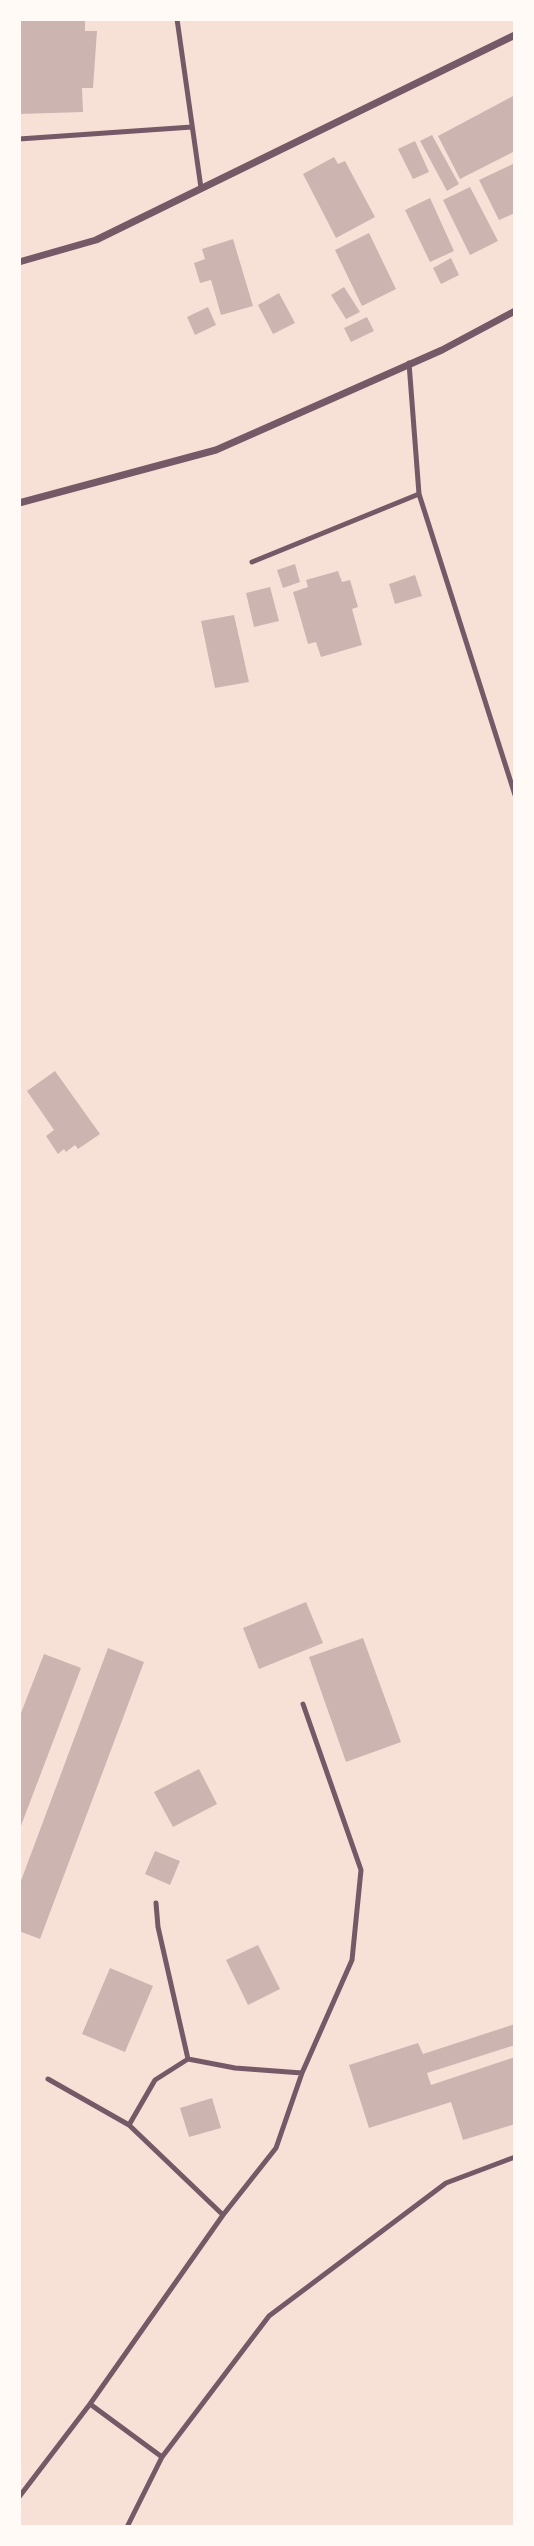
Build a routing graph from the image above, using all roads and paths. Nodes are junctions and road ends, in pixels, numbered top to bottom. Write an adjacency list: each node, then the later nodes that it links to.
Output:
1 (177, 19): 3 (lane)
2 (515, 36): 5 (street)
3 (192, 127): 4 (lane); 5 (lane)
4 (19, 139)
5 (201, 188): 6 (street)
6 (19, 262)
7 (515, 311): 8 (street)
8 (409, 363): 9 (lane); 10 (street)
9 (419, 494): 11 (lane); 12 (lane)
10 (19, 503)
11 (252, 562)
12 (515, 795)
13 (303, 1704): 16 (lane)
14 (156, 1903): 15 (lane)
15 (188, 2059): 16 (lane); 18 (lane)
16 (302, 2074): 20 (lane)
17 (48, 2079): 18 (lane)
18 (129, 2125): 20 (lane)
19 (515, 2157): 22 (lane)
20 (223, 2215): 21 (lane)
21 (90, 2404): 22 (lane); 23 (lane)
22 (162, 2457): 24 (lane)
23 (19, 2497)
24 (127, 2527)

